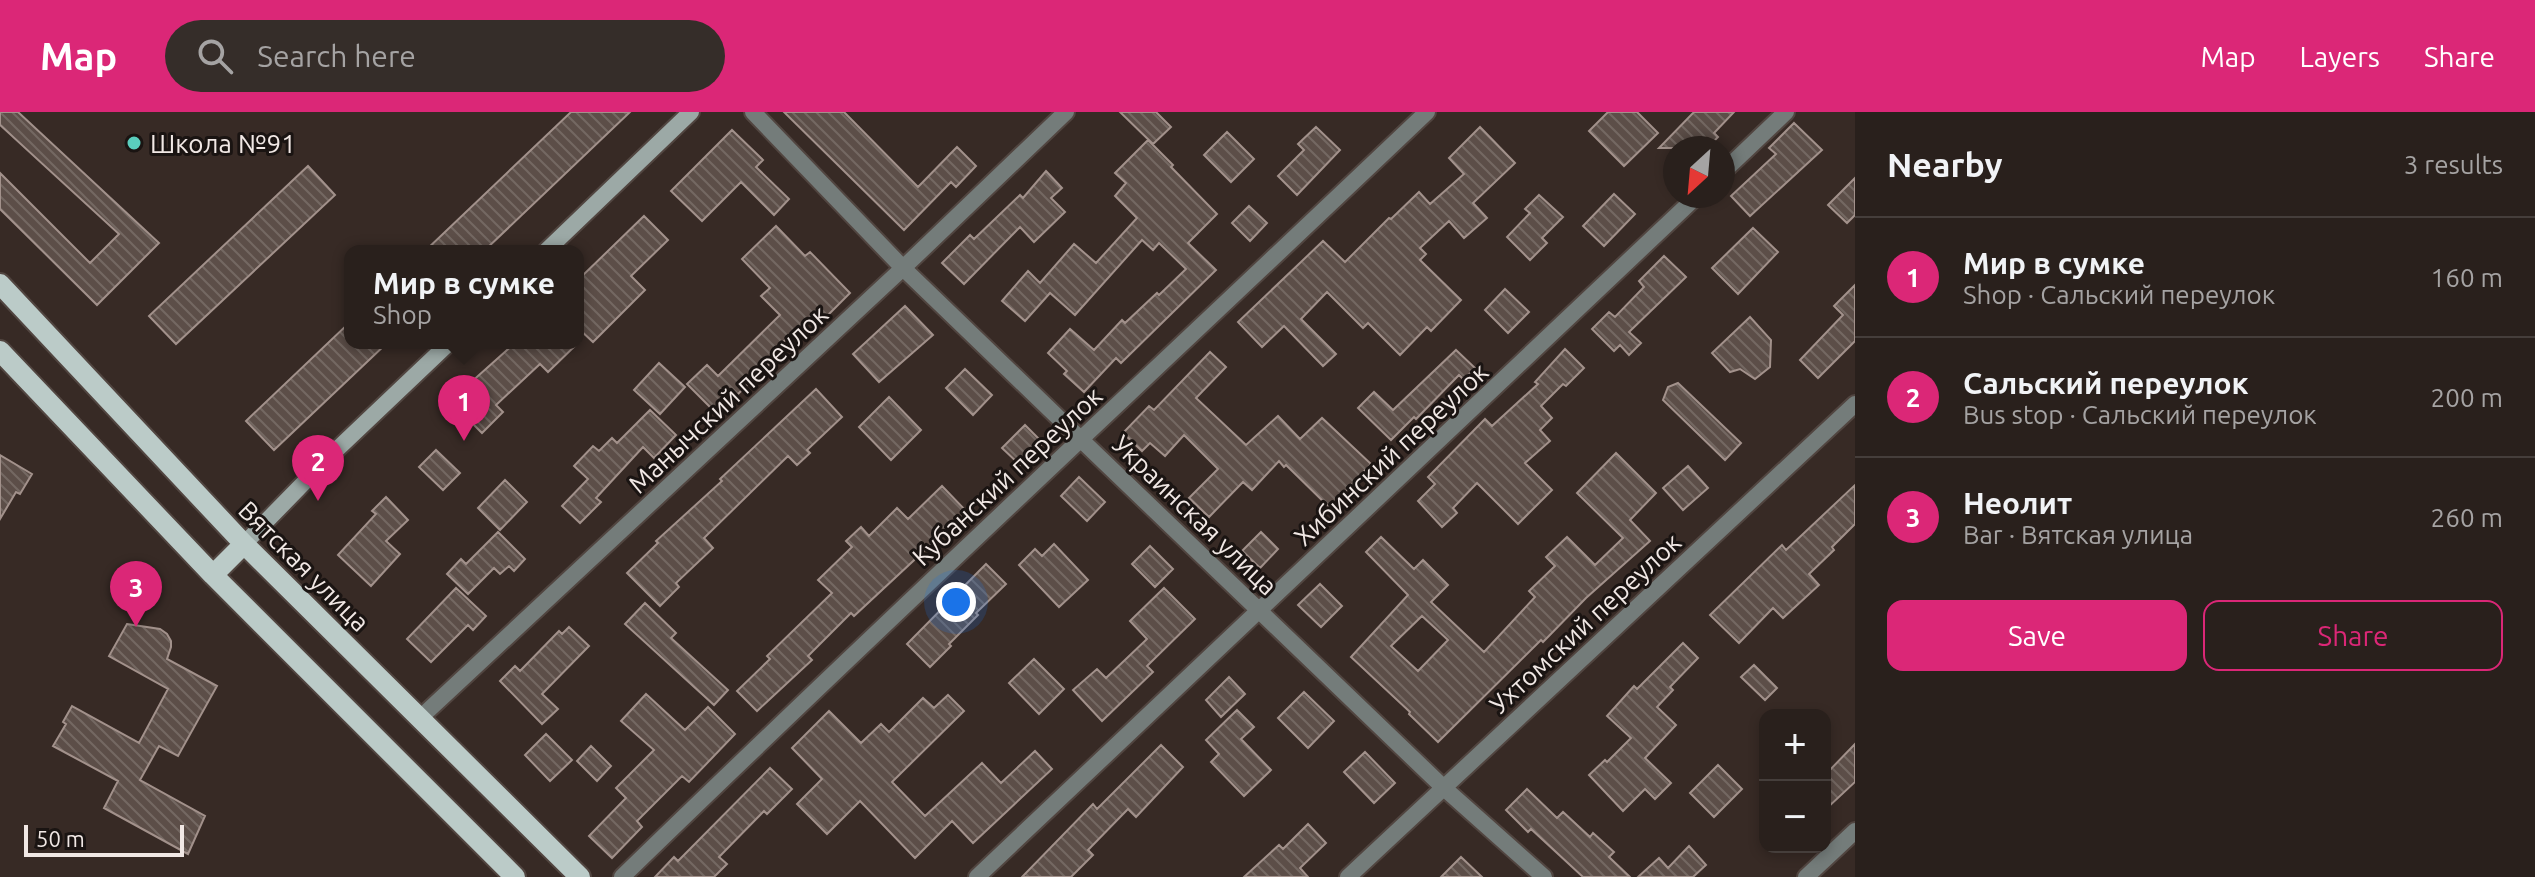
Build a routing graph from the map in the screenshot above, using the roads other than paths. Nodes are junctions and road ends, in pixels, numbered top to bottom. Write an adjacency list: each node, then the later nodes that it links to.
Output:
1 (691, 112): 8 (main road)
2 (753, 112): 9 (street, Украинская улица)
3 (1066, 112): 9 (street, Манычский переулок)
4 (1427, 112): 14 (street, Кубанский переулок)
5 (1786, 112): 6 (street)
6 (1735, 161)
7 (1684, 208): 17 (street, Хибинский переулок)
8 (552, 245)
9 (903, 268): 14 (street, Украинская улица); 18 (street, Манычский переулок)
10 (0, 284): 15 (main road, Вятская улица)
11 (443, 349): 15 (main road)
12 (0, 351): 16 (main road)
13 (1855, 404): 19 (street, Ухтомский переулок)
14 (1082, 440): 17 (street, Украинская улица); 23 (street, Кубанский переулок)
15 (244, 544): 16 (main road); 18 (main road, Вятская улица)
16 (213, 575): 21 (main road)
17 (1260, 611): 19 (street, Украинская улица); 24 (street, Хибинский переулок)
18 (420, 718): 22 (main road, Вятская улица)
19 (1444, 788): 25 (street, Ухтомский переулок); 26 (street, Украинская улица)
20 (1855, 831): 27 (street)
21 (515, 877)
22 (580, 877)
23 (622, 877)
24 (977, 877)
25 (1348, 877)
26 (1544, 877)
27 (1806, 877)

